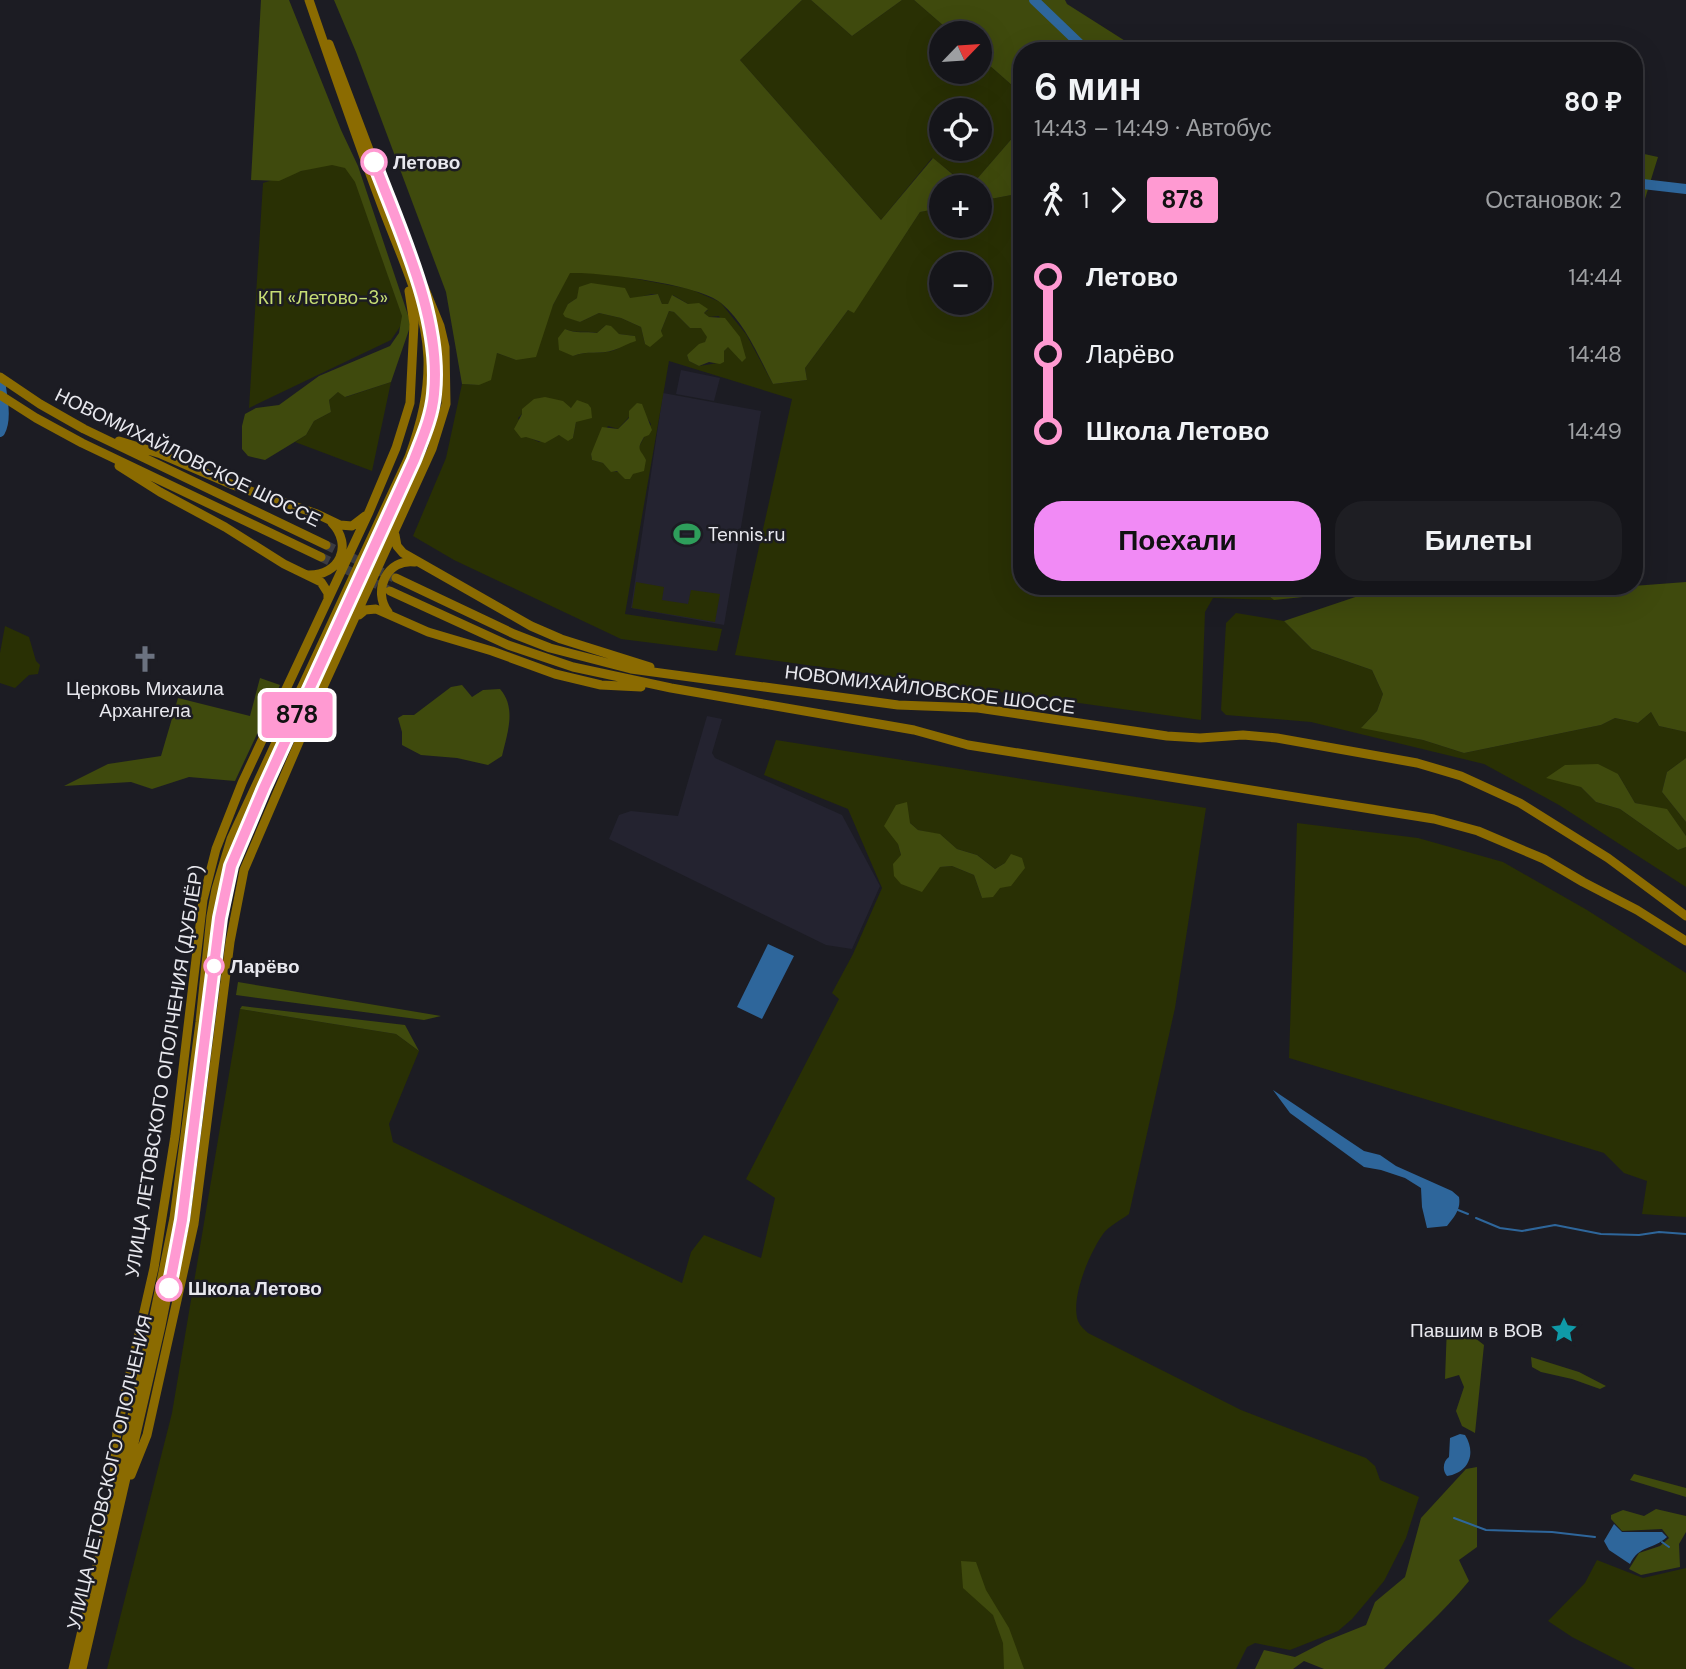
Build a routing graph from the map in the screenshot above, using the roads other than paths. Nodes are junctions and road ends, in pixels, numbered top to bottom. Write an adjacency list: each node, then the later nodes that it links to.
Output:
1 (310, 4): 2 (main road, УЛИЦА ЛЕТОВСКОГО ОПОЛЧЕНИЯ)
2 (405, 258): 4 (main road, УЛИЦА ЛЕТОВСКОГО ОПОЛЧЕНИЯ); 6 (main road, УЛИЦА ЛЕТОВСКОГО ОПОЛЧЕНИЯ (ДУБЛЁР)); 7 (main road)
3 (4, 380): 8 (main road, НОВОМИХАЙЛОВСКОЕ ШОССЕ)
4 (431, 391): 6 (main road); 7 (main road); 26 (main road, УЛИЦА ЛЕТОВСКОГО ОПОЛЧЕНИЯ)
5 (0, 395): 9 (main road, НОВОМИХАЙЛОВСКОЕ ШОССЕ)
6 (410, 402): 10 (main road, УЛИЦА ЛЕТОВСКОГО ОПОЛЧЕНИЯ (ДУБЛЁР))
7 (446, 404): 12 (main road)
8 (84, 429): 11 (main road); 13 (main road, НОВОМИХАЙЛОВСКОЕ ШОССЕ)
9 (82, 443): 14 (main road, НОВОМИХАЙЛОВСКОЕ ШОССЕ); 16 (main road)
10 (369, 512): 11 (main road); 19 (main road, УЛИЦА ЛЕТОВСКОГО ОПОЛЧЕНИЯ (ДУБЛЁР))
11 (330, 520): 16 (main road)
12 (397, 528): 15 (main road); 21 (main road)
13 (326, 545)
14 (321, 556)
15 (420, 563): 20 (main road); 23 (main road)
16 (307, 575): 19 (main road)
17 (396, 578): 23 (main road, НОВОМИХАЙЛОВСКОЕ ШОССЕ)
18 (390, 591): 25 (main road, НОВОМИХАЙЛОВСКОЕ ШОССЕ)
19 (328, 601): 22 (main road, УЛИЦА ЛЕТОВСКОГО ОПОЛЧЕНИЯ (ДУБЛЁР))
20 (391, 615): 21 (main road); 25 (main road)
21 (356, 618): 24 (main road)
22 (294, 673): 26 (main road); 28 (main road, УЛИЦА ЛЕТОВСКОГО ОПОЛЧЕНИЯ (ДУБЛЁР))
23 (675, 675): 29 (main road, НОВОМИХАЙЛОВСКОЕ ШОССЕ)
24 (324, 687): 26 (main road); 32 (main road)
25 (671, 688): 30 (main road, НОВОМИХАЙЛОВСКОЕ ШОССЕ)
26 (304, 690): 27 (main road, УЛИЦА ЛЕТОВСКОГО ОПОЛЧЕНИЯ); 33 (main road, УЛИЦА ЛЕТОВСКОГО ОПОЛЧЕНИЯ)
27 (282, 732): 28 (main road); 33 (main road, УЛИЦА ЛЕТОВСКОГО ОПОЛЧЕНИЯ)
28 (242, 783): 31 (main road, УЛИЦА ЛЕТОВСКОГО ОПОЛЧЕНИЯ (ДУБЛЁР))
29 (1686, 916)
30 (1686, 941)
31 (117, 1430): 33 (main road); 35 (main road, УЛИЦА ЛЕТОВСКОГО ОПОЛЧЕНИЯ (ДУБЛЁР))
32 (147, 1435): 33 (main road); 34 (main road)
33 (130, 1439): 34 (main road, УЛИЦА ЛЕТОВСКОГО ОПОЛЧЕНИЯ); 35 (main road, УЛИЦА ЛЕТОВСКОГО ОПОЛЧЕНИЯ)
34 (123, 1493): 37 (main road, УЛИЦА ЛЕТОВСКОГО ОПОЛЧЕНИЯ)
35 (112, 1504): 36 (main road, УЛИЦА ЛЕТОВСКОГО ОПОЛЧЕНИЯ)
36 (73, 1669)
37 (82, 1669)

